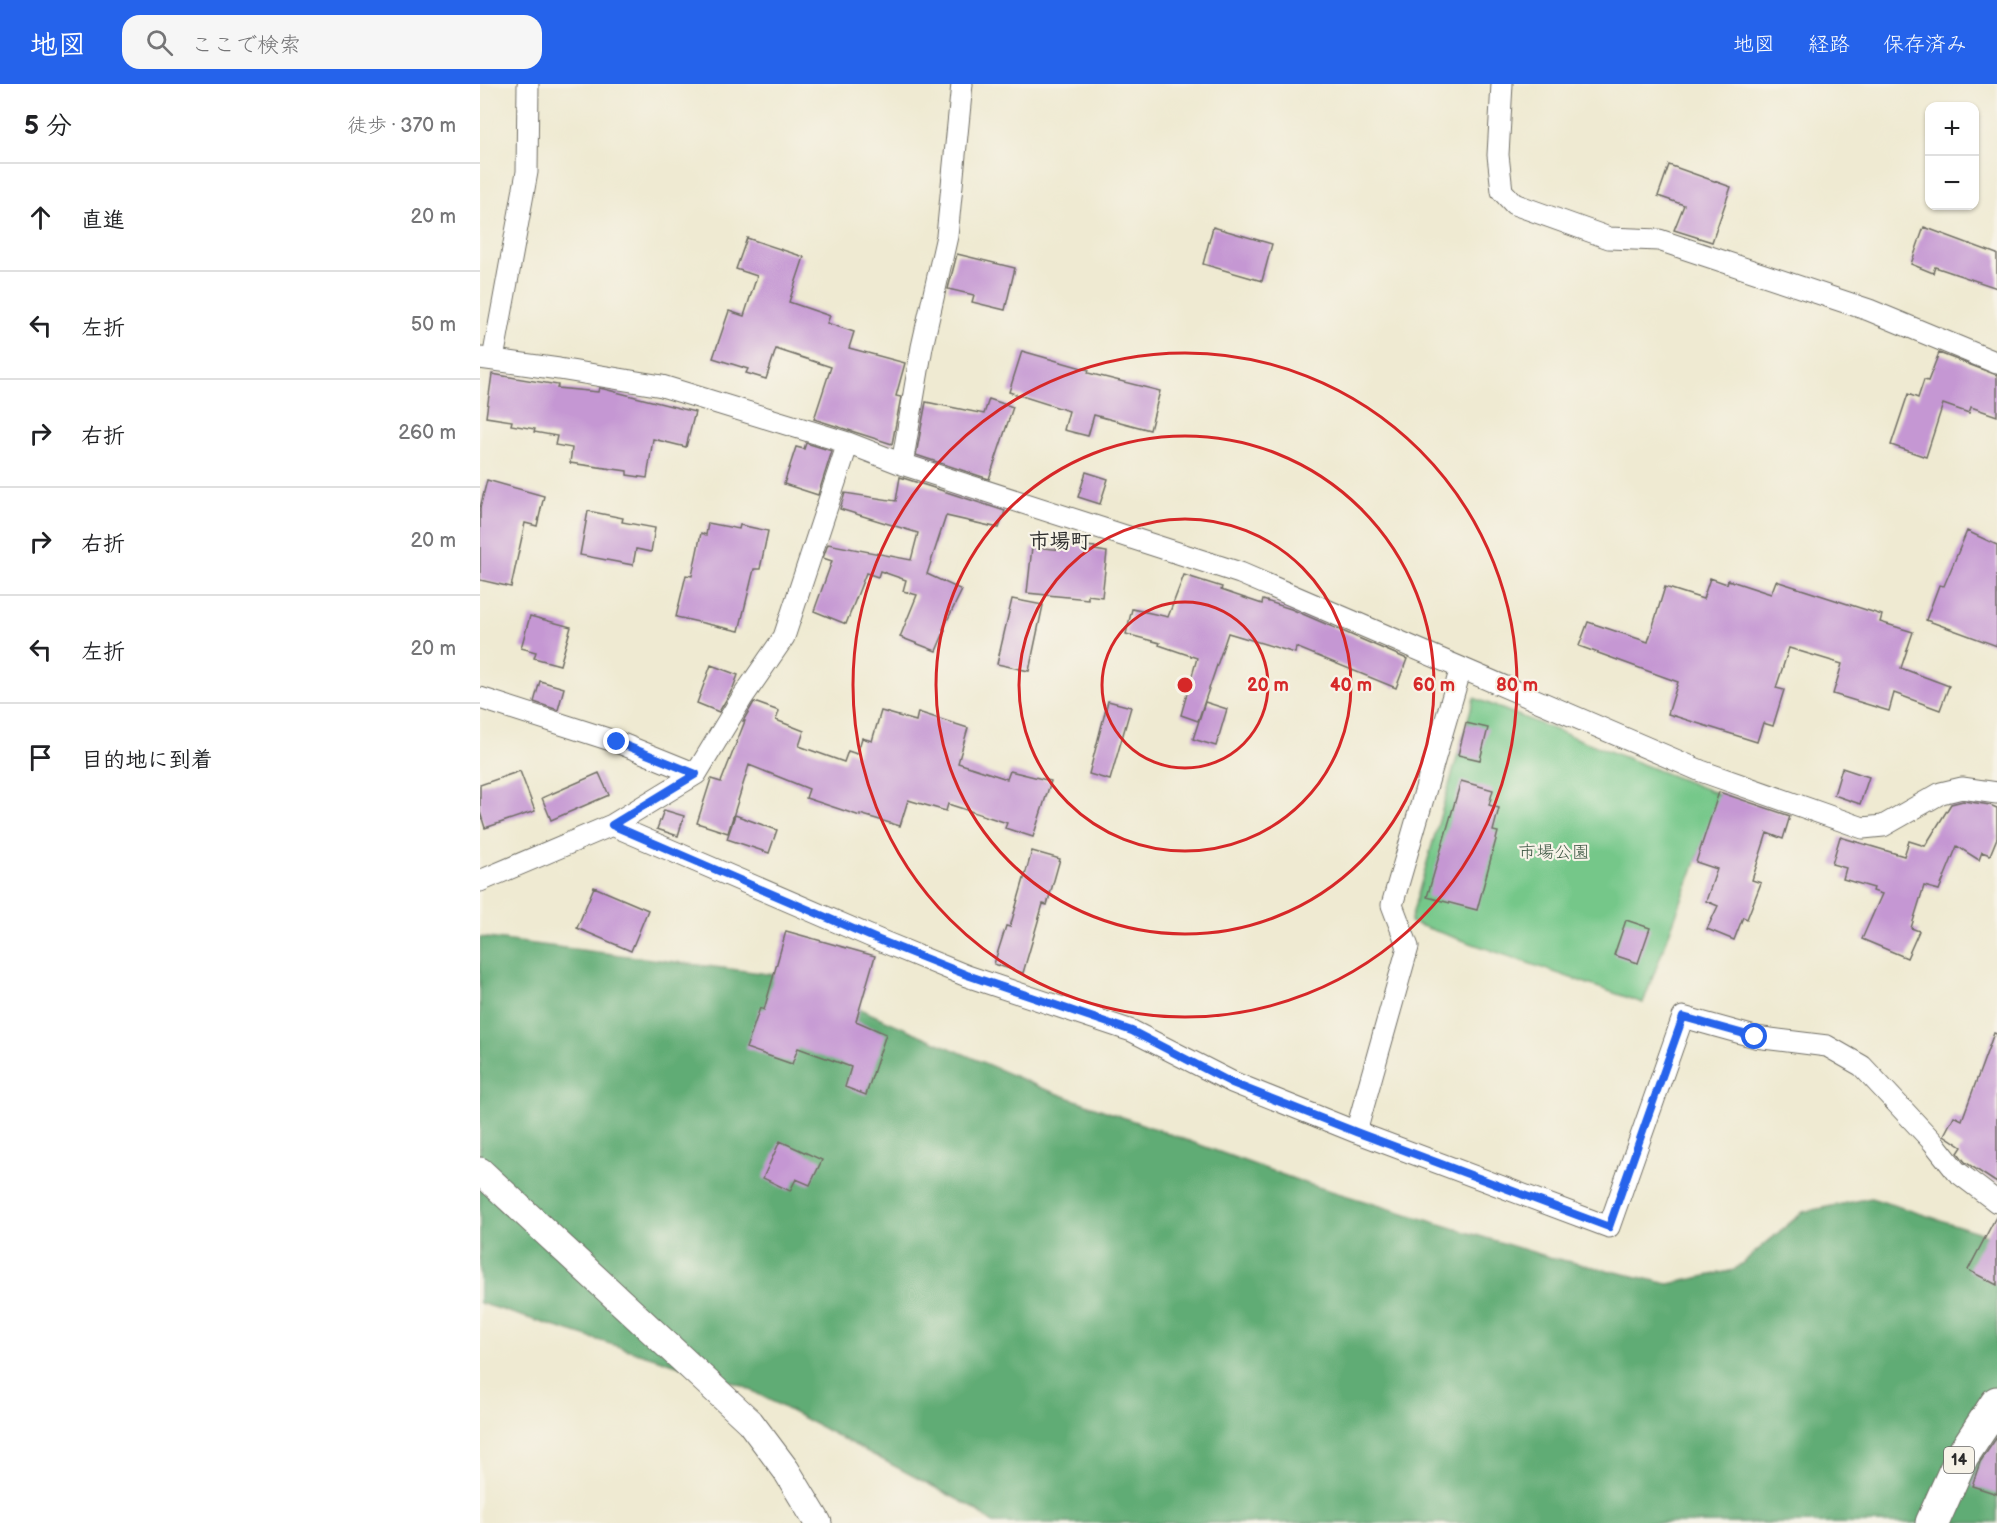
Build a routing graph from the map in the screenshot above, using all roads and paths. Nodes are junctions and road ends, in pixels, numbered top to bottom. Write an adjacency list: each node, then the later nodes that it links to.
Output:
1 (528, 84): 4 (street)
2 (962, 84): 7 (street)
3 (1502, 84): 5 (street)
4 (486, 359): 6 (street)
5 (1997, 363)
6 (848, 443): 7 (street); 10 (street)
7 (902, 464): 8 (street)
8 (1461, 668): 11 (street); 14 (street)
9 (480, 698): 10 (street)
10 (696, 774): 12 (street)
11 (1997, 793)
12 (612, 825): 13 (street); 14 (street)
13 (480, 881)
14 (1356, 1132): 16 (street)
15 (480, 1171): 18 (street)
16 (1997, 1202)
17 (1997, 1403): 19 (main road, 14)
18 (818, 1523)
19 (1932, 1523)

